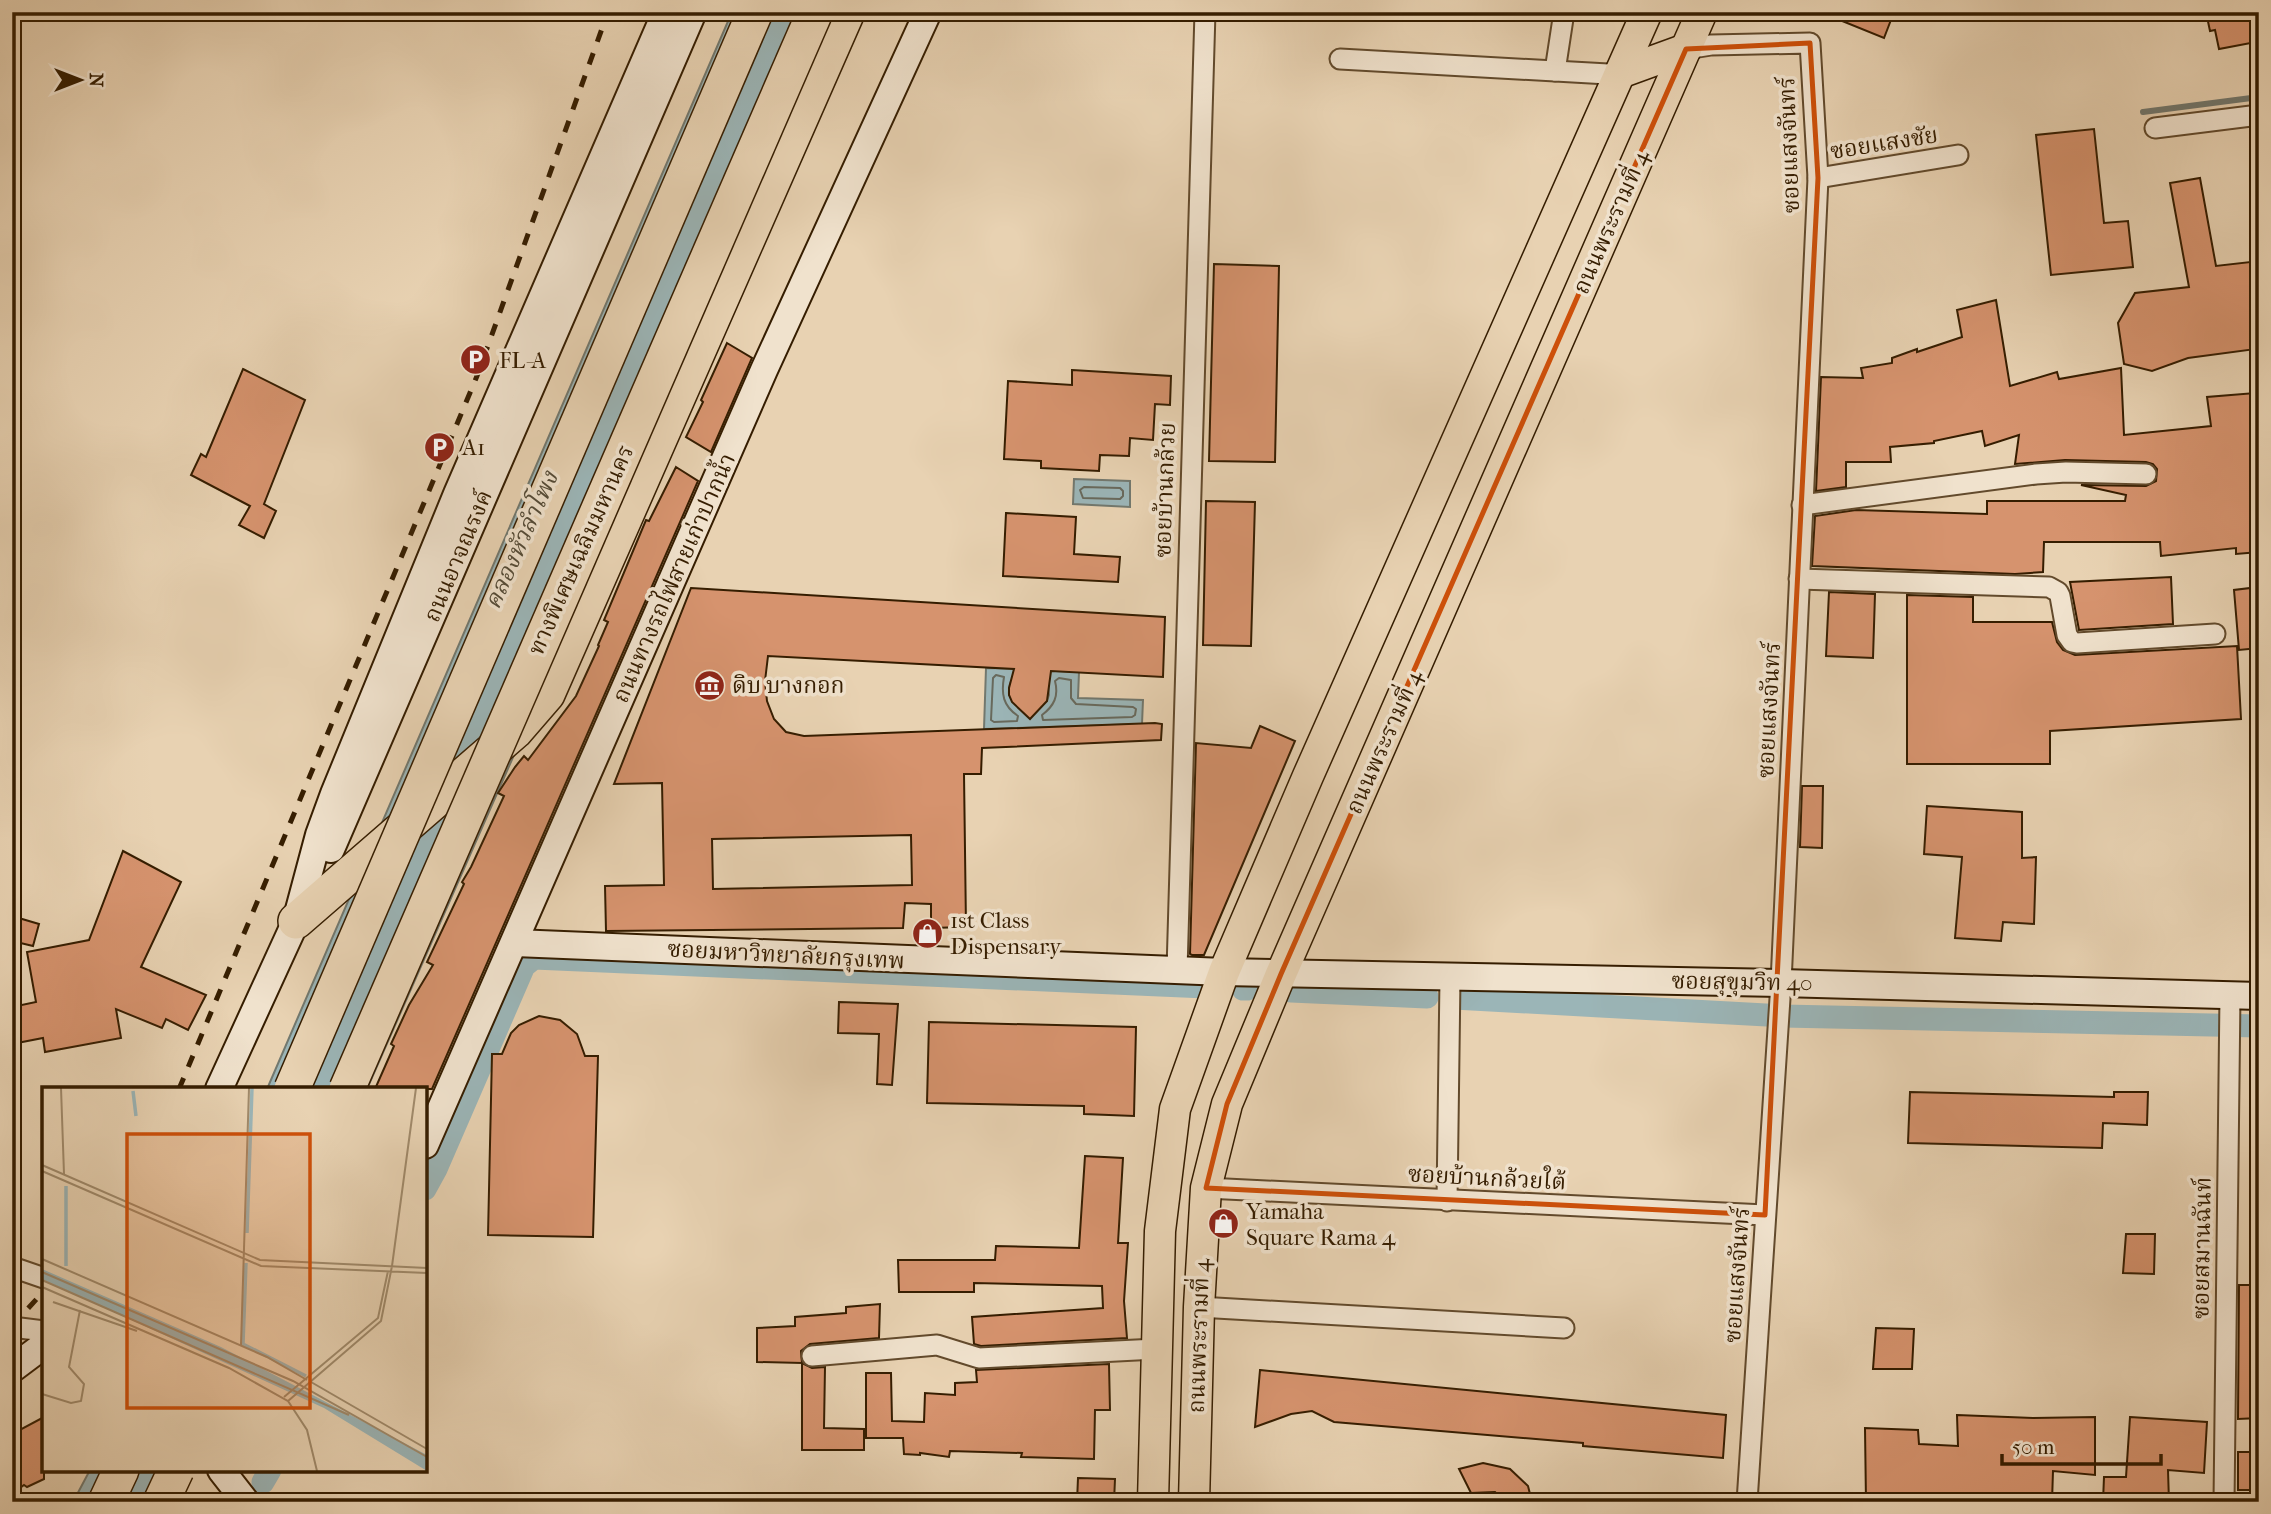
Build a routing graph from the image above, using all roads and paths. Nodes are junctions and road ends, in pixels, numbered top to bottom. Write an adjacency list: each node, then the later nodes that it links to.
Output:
1 (657, 12): 16 (street)
2 (666, 12): 16 (street, ถนนอาจณรงค์)
3 (693, 12): 25 (street, ถนนอาจณรงค์)
4 (755, 12): 35 (highway, bridge)
5 (816, 12): 36 (highway, ทางพิเศษเฉลิมมหานคร, bridge)
6 (847, 12): 25 (highway)
7 (928, 12): 26 (street, ถนนทางรถไฟสายเก่าปากน้ำ)
8 (1205, 12): 27 (street, ซอยบ้านกล้วย)
9 (1564, 12): 14 (street)
10 (1647, 12): 15 (main road, ถนนพระรามที่ 4)
11 (1702, 12): 12 (main road, ถนนพระรามที่ 4)
12 (1686, 49): 15 (main road); 20 (street, ซอยแสงจันทร์); 29 (main road, ถนนพระรามที่ 4)
13 (1340, 59): 14 (street)
14 (1555, 71): 15 (street)
15 (1620, 73): 28 (main road, ถนนพระรามที่ 4)
16 (636, 83): 25 (street, ถนนอาจณรงค์)
17 (2259, 115): 18 (street)
18 (2155, 128)
19 (1958, 156): 20 (street, ซอยแสงชัย)
20 (1818, 178): 22 (street, ซอยแสงจันทร์)
21 (2146, 474): 22 (street)
22 (1802, 505): 23 (street, ซอยแสงจันทร์)
23 (1799, 579): 24 (street); 31 (street, ซอยแสงจันทร์)
24 (2215, 634)
25 (298, 913): 34 (street, ถนนอาจณรงค์)
26 (515, 943): 27 (street, ซอยมหาวิทยาลัยกรุงเทพ); 37 (street, ถนนทางรถไฟสายเก่าปากน้ำ)
27 (1177, 970): 28 (street, ซอยมหาวิทยาลัยกรุงเทพ)
28 (1224, 972): 29 (street, ซอยสุขุมวิท 40); 48 (main road, ถนนพระรามที่ 4)
29 (1281, 974): 30 (street, ซอยสุขุมวิท 40); 38 (main road, ถนนพระรามที่ 4)
30 (1450, 978): 31 (street, ซอยสุขุมวิท 40); 39 (street)
31 (1781, 983): 33 (street, ซอยสุขุมวิท 40); 40 (street, ซอยแสงจันทร์)
32 (2259, 996): 33 (street, ซอยสุขุมวิท 40)
33 (2230, 1002): 60 (street, ซอยสมานฉันท์)
34 (220, 1087)
35 (293, 1087)
36 (348, 1087)
37 (427, 1141)
38 (1206, 1188): 39 (street, ซอยบ้านกล้วยใต้); 43 (main road, ถนนพระรามที่ 4)
39 (1447, 1201): 40 (street, ซอยบ้านกล้วยใต้)
40 (1765, 1215): 59 (street, ซอยแสงจันทร์)
41 (12, 1267): 42 (street)
42 (42, 1277)
43 (1199, 1307): 45 (street); 58 (main road, ถนนพระรามที่ 4)
44 (12, 1327): 46 (street)
45 (1564, 1328)
46 (42, 1331)
47 (42, 1346): 50 (street)
48 (1156, 1349): 49 (street); 57 (main road, ถนนพระรามที่ 4)
49 (811, 1356)
50 (12, 1369)
51 (120, 1472): 54 (highway)
52 (164, 1472): 56 (street)
53 (175, 1472): 55 (highway, bridge)
54 (106, 1502)
55 (161, 1502)
56 (186, 1502)
57 (1153, 1502)
58 (1194, 1502)
59 (1747, 1502)
60 (2224, 1502)

